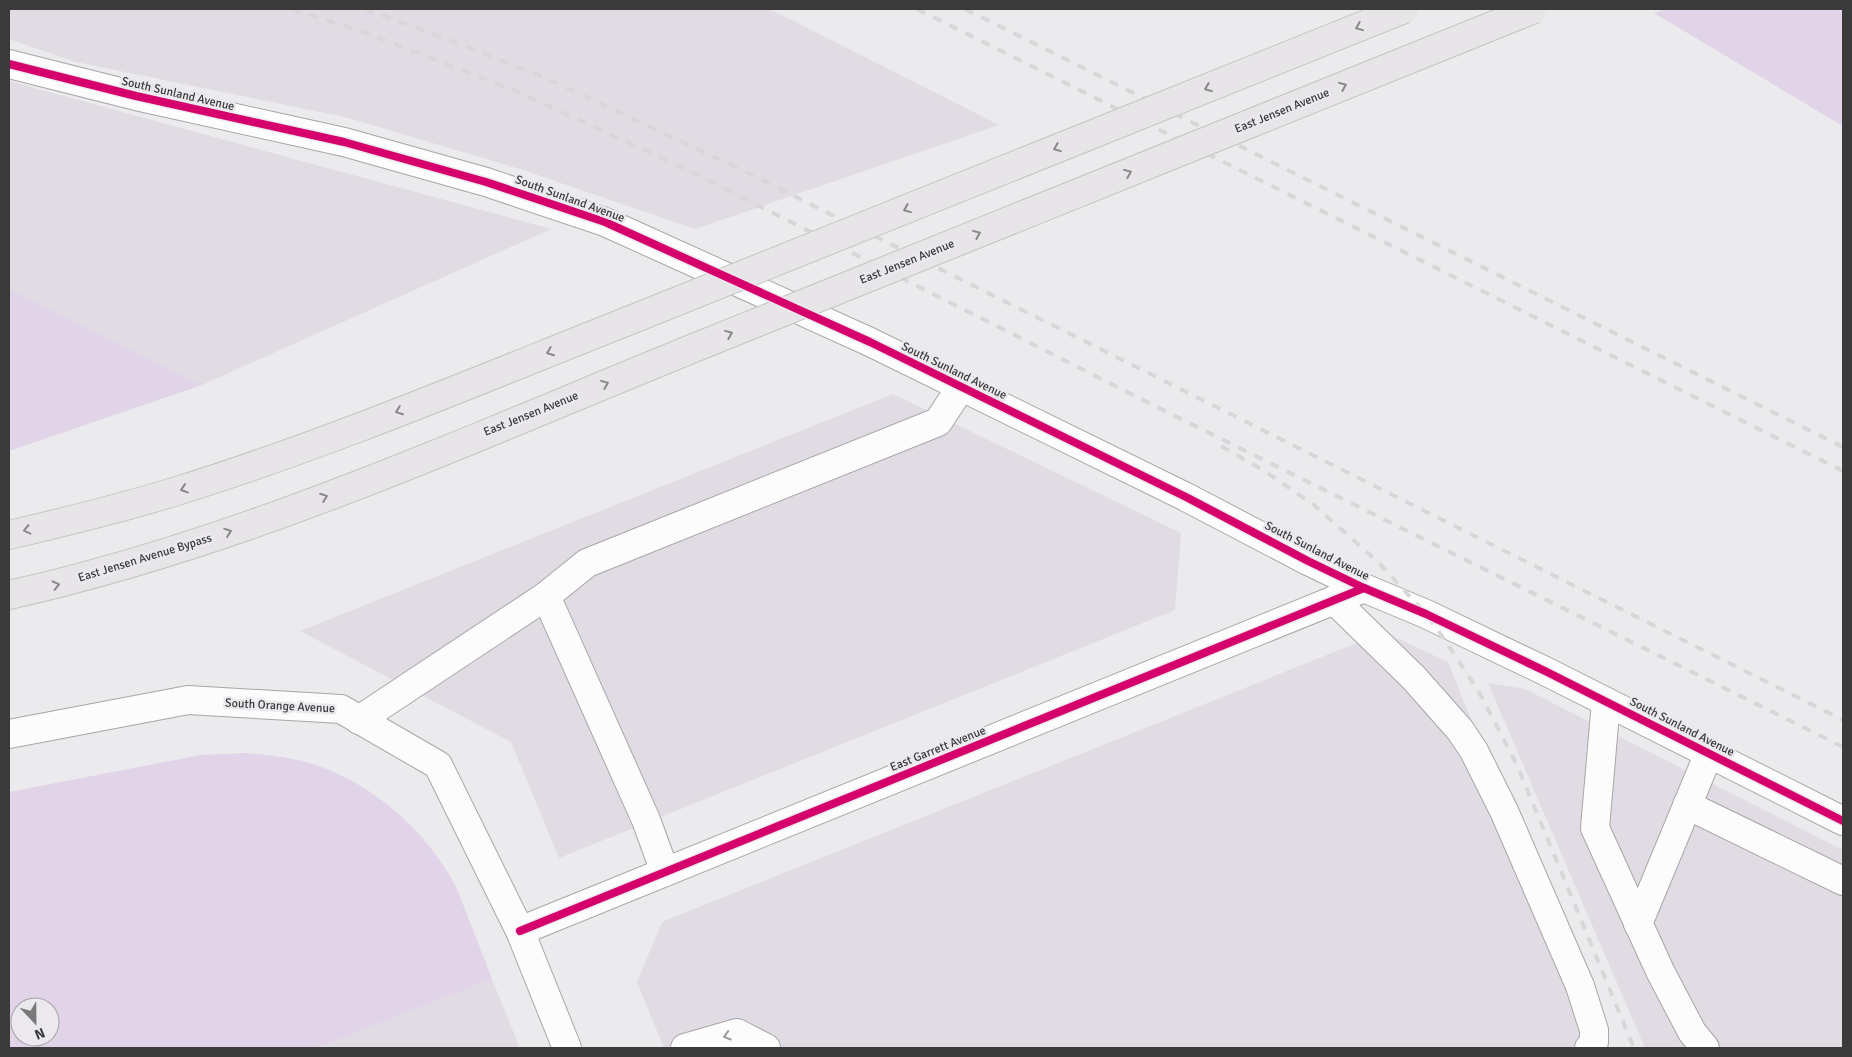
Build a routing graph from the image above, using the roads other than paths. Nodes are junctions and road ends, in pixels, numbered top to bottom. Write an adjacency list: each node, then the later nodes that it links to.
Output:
1 (1404, 9): 6 (main road, one-way to 6, bridge)
2 (1534, 9): 5 (main road, East Jensen Avenue, one-way to 2, bridge)
3 (9, 64): 4 (street, South Sunland Avenue)
4 (961, 387): 7 (street, South Sunland Avenue); 9 (street)
5 (279, 515): 8 (main road, East Jensen Avenue Bypass, one-way to 5)
6 (9, 535)
7 (1364, 588): 10 (street, East Garrett Avenue); 11 (street, South Sunland Avenue)
8 (9, 595)
9 (546, 596): 12 (street); 17 (street)
10 (1334, 600): 17 (street, East Garrett Avenue); 24 (street)
11 (1606, 702): 14 (street, South Sunland Avenue); 19 (street)
12 (359, 720): 13 (street, South Orange Avenue); 20 (street, South Orange Avenue)
13 (9, 734)
14 (1709, 753): 15 (street); 16 (street, South Sunland Avenue)
15 (1687, 806): 18 (street); 19 (street)
16 (1843, 821)
17 (665, 872): 20 (street, East Garrett Avenue)
18 (1843, 881)
19 (1638, 924): 25 (street)
20 (520, 931): 21 (street, South Orange Avenue)
21 (567, 1048)
22 (685, 1048): 23 (street, one-way to 22)
23 (766, 1048)
24 (1589, 1048)
25 (1705, 1048)

